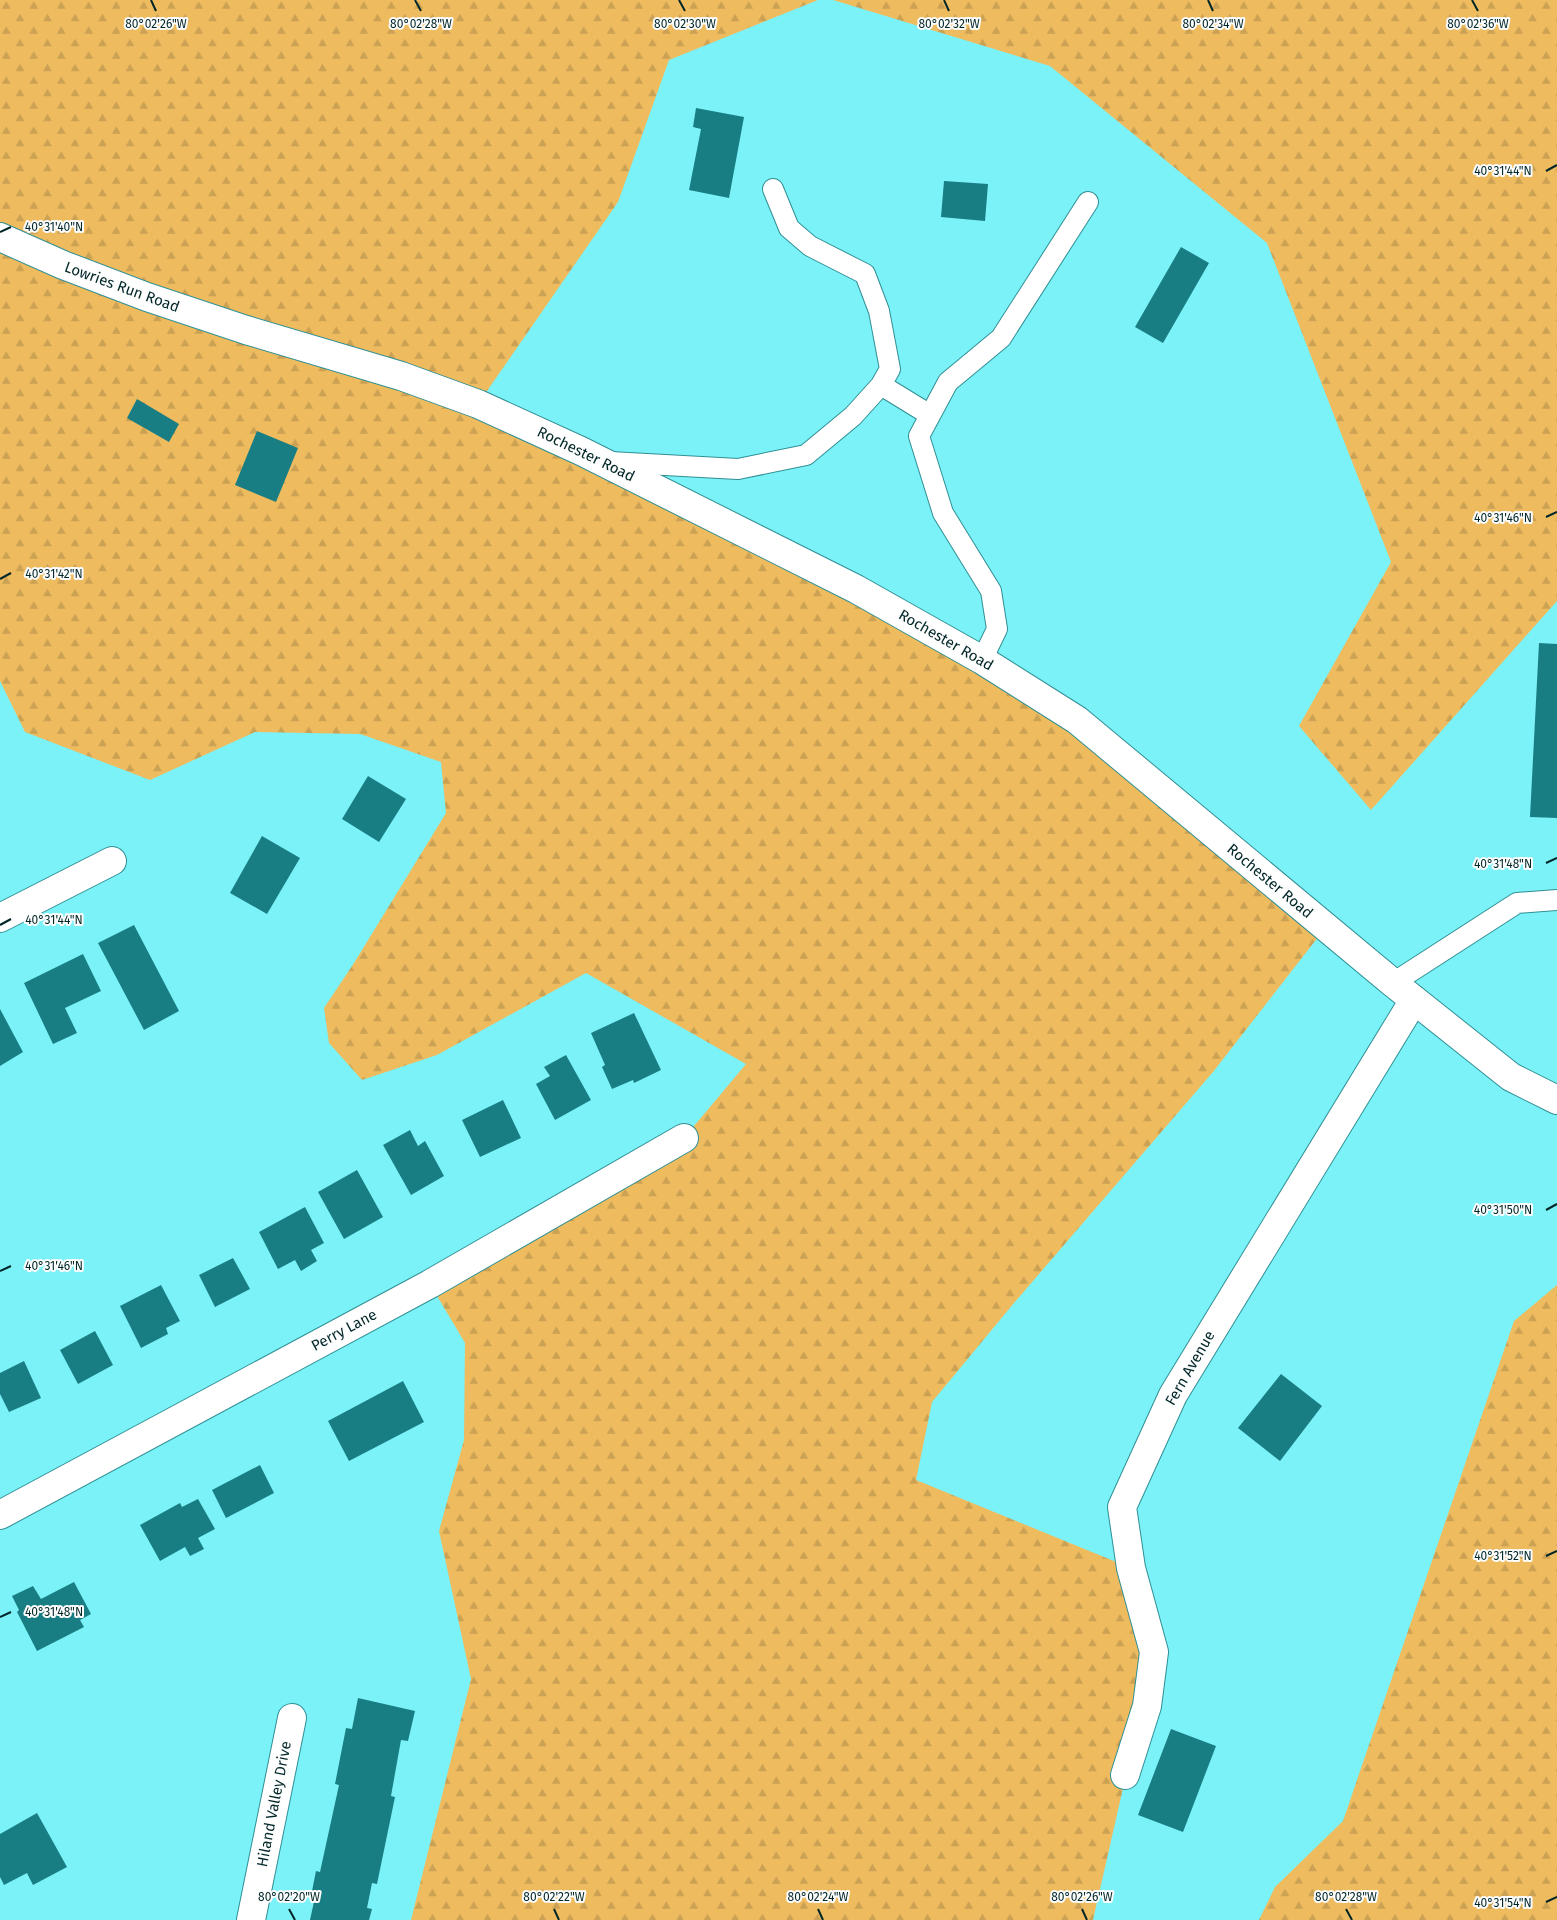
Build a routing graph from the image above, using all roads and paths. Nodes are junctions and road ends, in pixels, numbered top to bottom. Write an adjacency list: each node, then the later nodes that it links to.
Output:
1 (773, 189): 5 (lane)
2 (1088, 202): 6 (lane)
3 (0, 237): 4 (street, Lowries Run Road)
4 (246, 330): 7 (street, Rochester Road)
5 (882, 385): 6 (lane); 7 (lane)
6 (930, 415): 8 (lane)
7 (603, 462): 8 (street, Rochester Road)
8 (982, 660): 12 (street, Rochester Road)
9 (112, 861): 11 (street)
10 (1557, 900): 12 (lane)
11 (0, 918)
12 (1393, 983): 13 (street, Rochester Road)
13 (1414, 1000): 14 (street, Rochester Road); 18 (street, Fern Avenue)
14 (1557, 1100)
15 (684, 1138): 16 (street, Perry Lane)
16 (0, 1515)
17 (292, 1718): 19 (street, Hiland Valley Drive)
18 (1125, 1775)
19 (251, 1920)

